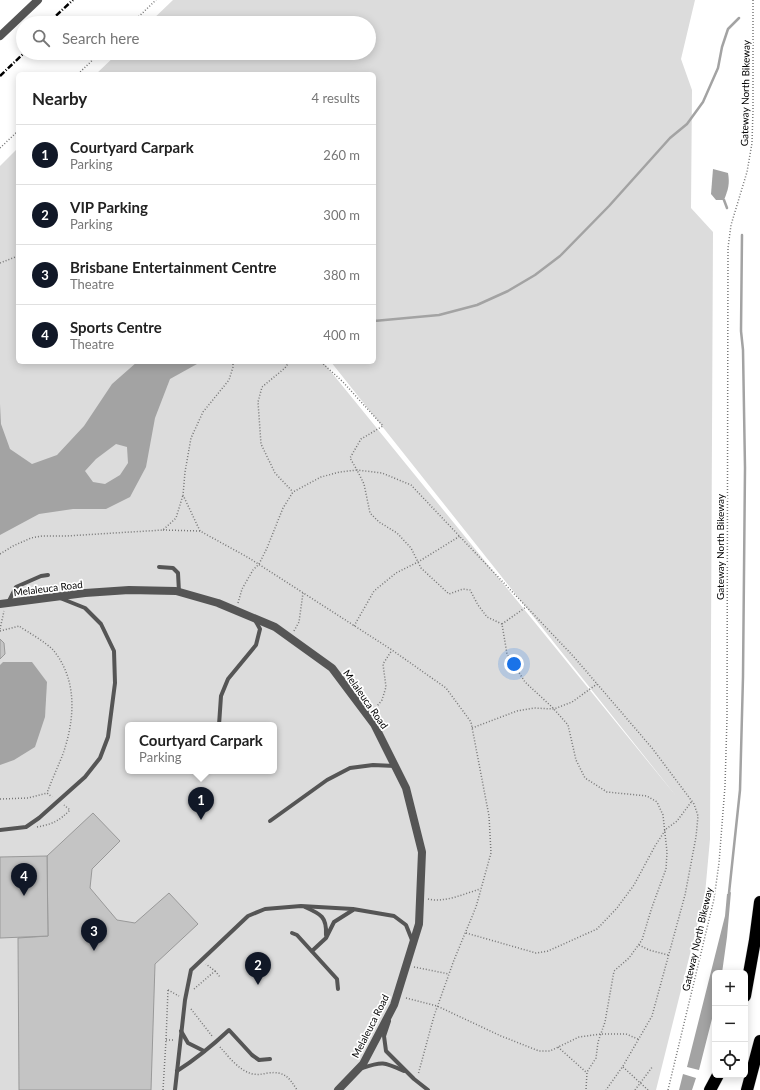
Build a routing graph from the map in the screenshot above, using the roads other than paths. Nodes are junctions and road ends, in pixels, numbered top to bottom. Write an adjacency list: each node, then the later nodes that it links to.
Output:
1 (38, 0): 2 (street)
2 (21, 16)
3 (16, 21): 4 (street)
4 (0, 36)
5 (158, 567): 7 (lane)
6 (48, 576): 9 (lane)
7 (179, 592): 8 (street, Melaleuca Road); 10 (street, Melaleuca Road)
8 (58, 597): 9 (street, Melaleuca Road); 14 (lane)
9 (4, 603)
10 (254, 618): 11 (lane); 12 (street, Melaleuca Road)
11 (219, 722)
12 (395, 766): 13 (lane); 20 (street, Melaleuca Road)
13 (270, 821)
14 (0, 830)
15 (760, 902): 22 (highway)
16 (301, 906): 17 (lane); 19 (lane); 25 (lane)
17 (353, 910): 19 (lane); 20 (lane)
18 (292, 933): 21 (lane)
19 (326, 938): 21 (lane)
20 (413, 942): 24 (street, Melaleuca Road)
21 (312, 951): 23 (lane)
22 (748, 979)
23 (338, 988)
24 (394, 1006): 29 (street, Melaleuca Road); 31 (lane)
25 (181, 1031): 27 (lane); 30 (lane)
26 (760, 1041): 39 (highway)
27 (204, 1051): 28 (lane); 30 (lane)
28 (270, 1059)
29 (357, 1070): 31 (lane); 35 (street, Melaleuca Road)
30 (177, 1071): 34 (lane)
31 (407, 1072): 36 (lane)
32 (716, 1078): 37 (highway)
33 (723, 1078): 38 (highway)
34 (175, 1090)
35 (338, 1090)
36 (428, 1090)
37 (710, 1090)
38 (720, 1090)
39 (747, 1090)

